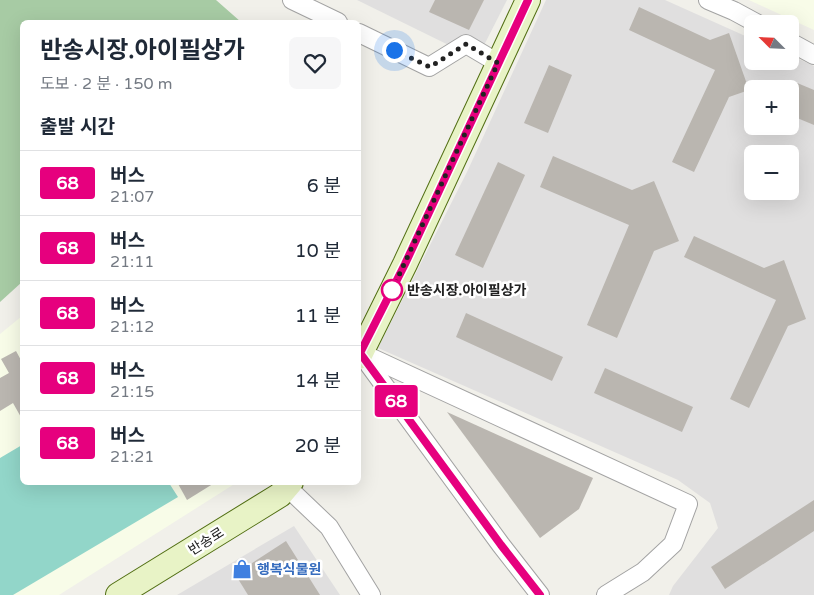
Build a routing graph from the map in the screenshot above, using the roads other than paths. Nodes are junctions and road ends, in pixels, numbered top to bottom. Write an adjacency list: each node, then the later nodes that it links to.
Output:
1 (292, 0): 5 (street)
2 (528, 0): 9 (street)
3 (708, 0): 4 (street)
4 (744, 16)
5 (334, 20)
6 (361, 33): 9 (street)
7 (799, 47): 8 (street)
8 (814, 55)
9 (498, 63): 10 (street)
10 (361, 353)
11 (361, 355): 17 (street)
12 (361, 356): 16 (street)
13 (289, 485): 14 (street, 반송로); 15 (street)
14 (118, 595)
15 (371, 595)
16 (540, 595)
17 (606, 595)

